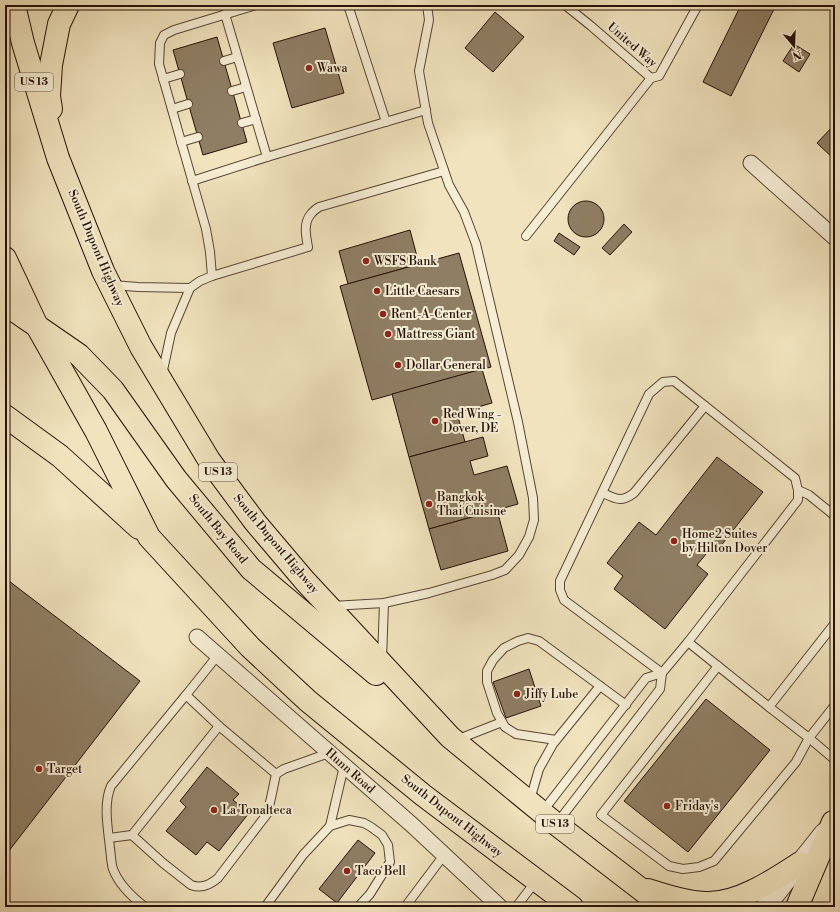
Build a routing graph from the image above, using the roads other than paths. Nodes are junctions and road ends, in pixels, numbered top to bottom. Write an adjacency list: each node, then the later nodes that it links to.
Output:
1 (14, 5): 25 (highway, South Dupont Highway / US 13)
2 (68, 5): 25 (highway)
3 (256, 5): 8 (lane)
4 (348, 5): 20 (lane)
5 (428, 5): 18 (lane)
6 (565, 5): 12 (lane, United Way)
7 (698, 5): 12 (lane, United Way)
8 (225, 14): 9 (lane); 13 (lane)
9 (238, 57): 10 (lane); 14 (lane)
10 (224, 61)
11 (180, 74): 13 (lane)
12 (651, 78): 29 (lane)
13 (163, 79): 17 (lane)
14 (246, 87): 15 (lane); 19 (lane)
15 (232, 91)
16 (188, 104): 17 (lane)
17 (172, 109): 23 (lane)
18 (426, 110): 20 (lane); 27 (lane)
19 (256, 120): 21 (lane); 24 (lane)
20 (386, 122): 24 (lane)
21 (242, 123)
22 (198, 137): 23 (lane)
23 (181, 142): 28 (lane)
24 (267, 157): 28 (lane)
25 (58, 158): 33 (highway, South Dupont Highway / US 13)
26 (751, 163): 30 (street)
27 (444, 171): 32 (lane); 44 (lane)
28 (192, 181): 32 (lane)
29 (526, 236)
30 (835, 238)
31 (5, 258): 36 (highway, South Dupont Highway)
32 (212, 276): 34 (lane)
33 (110, 285): 34 (lane); 37 (highway, South Dupont Highway / US 13)
34 (190, 288): 37 (lane)
35 (5, 304): 36 (highway, South Bay Road)
36 (37, 326): 43 (highway, South Dupont Highway); 61 (highway, South Bay Road)
37 (160, 379): 45 (highway, South Dupont Highway / US 13)
38 (705, 406): 40 (lane); 41 (lane); 41 (lane)
39 (5, 416): 43 (highway)
40 (798, 490): 42 (lane); 48 (lane)
41 (603, 493): 52 (lane)
42 (835, 516)
43 (149, 537): 74 (highway, South Dupont Highway)
44 (384, 603): 45 (lane); 50 (lane)
45 (328, 606): 50 (highway, South Dupont Highway / US 13)
46 (835, 623): 57 (lane)
47 (197, 637): 49 (street, Hunn Road)
48 (688, 642): 51 (lane); 52 (lane)
49 (218, 655): 54 (lane); 63 (street, Hunn Road)
50 (382, 664): 61 (highway, South Dupont Highway / US 13)
51 (718, 666): 57 (lane); 60 (lane)
52 (662, 673): 55 (lane); 67 (lane)
53 (600, 686): 55 (lane); 58 (lane); 62 (lane)
54 (186, 695): 59 (lane); 71 (lane)
55 (626, 705): 67 (lane)
56 (835, 705): 60 (lane)
57 (769, 707): 60 (lane)
58 (502, 722): 61 (lane); 62 (lane)
59 (219, 726): 66 (lane); 70 (lane)
60 (809, 738): 64 (lane)
61 (452, 739): 67 (highway, South Dupont Highway / US 13)
62 (556, 740): 67 (lane)
63 (329, 753): 65 (street, Hunn Road); 66 (lane)
64 (835, 760)
65 (344, 766): 69 (lane); 72 (street, Hunn Road)
66 (276, 774): 70 (lane)
67 (542, 813): 75 (highway, South Dupont Highway / US 13)
68 (834, 821): 73 (street); 85 (highway)
69 (330, 826): 77 (lane); 78 (lane)
70 (132, 835): 71 (lane)
71 (109, 838): 76 (lane)
72 (444, 855): 79 (lane); 80 (street, Hunn Road)
73 (800, 864): 75 (highway); 84 (street)
74 (536, 880): 81 (lane); 82 (highway, South Dupont Highway)
75 (638, 887): 83 (highway, South Dupont Highway / US 13)
76 (145, 907)
77 (265, 907)
78 (358, 907)
79 (405, 907)
80 (500, 907)
81 (516, 907)
82 (572, 907)
83 (664, 907)
84 (765, 907)
85 (797, 907)

